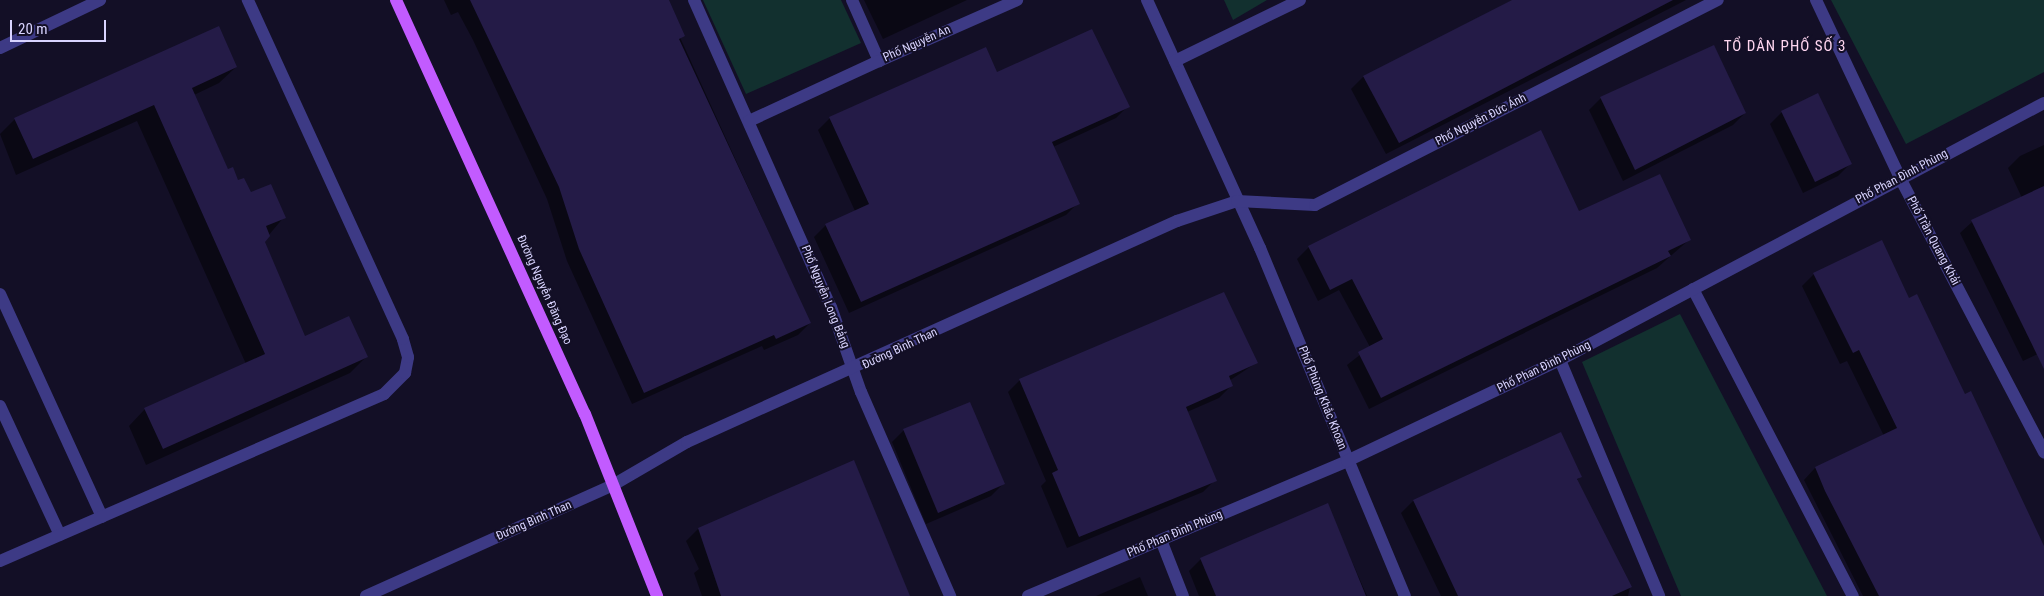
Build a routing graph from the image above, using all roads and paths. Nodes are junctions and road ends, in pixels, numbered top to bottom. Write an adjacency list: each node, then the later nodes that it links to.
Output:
1 (100, 0): 11 (street)
2 (248, 0): 26 (street)
3 (396, 0): 25 (main road, Đường Nguyễn Đăng Đạo)
4 (694, 0): 15 (street, Phố Nguyễn Long Bảng)
5 (852, 0): 12 (street, Phố Nguyễn An)
6 (1017, 0): 12 (street, Phố Nguyễn An)
7 (1147, 0): 13 (street)
8 (1300, 0): 13 (street)
9 (1718, 0): 17 (street, Phố Nguyễn Đức Ánh)
10 (1816, 0): 16 (street, Phố Trần Quang Khải)
11 (0, 48)
12 (879, 61): 15 (street)
13 (1175, 61): 17 (street)
14 (2044, 103): 16 (street, Phố Phan Đình Phùng)
15 (749, 121): 21 (street, Phố Nguyễn Long Bảng)
16 (1900, 178): 18 (street, Phố Phan Đình Phùng); 23 (street, Phố Trần Quang Khải)
17 (1237, 201): 21 (street, Đường Bình Than); 24 (street, Phố Phùng Khắc Khoan)
18 (1693, 289): 20 (street, Phố Phan Đình Phùng); 37 (street)
19 (0, 294): 26 (street)
20 (1560, 360): 24 (street, Phố Phan Đình Phùng); 36 (street)
21 (854, 370): 25 (street, Đường Bình Than); 32 (street, Phố Nguyễn Long Bảng)
22 (0, 406): 27 (street)
23 (2044, 452)
24 (1347, 461): 28 (street, Phố Phan Đình Phùng); 35 (street, Phố Phùng Khắc Khoan)
25 (612, 485): 30 (street, Đường Bình Than); 31 (main road, Đường Nguyễn Đăng Đạo)
26 (102, 516): 27 (street)
27 (60, 535): 29 (street)
28 (1161, 540): 33 (street, Phố Phan Đình Phùng); 34 (street)
29 (0, 561)
30 (373, 595)
31 (657, 596)
32 (950, 596)
33 (1028, 596)
34 (1183, 596)
35 (1406, 596)
36 (1659, 596)
37 (1853, 596)

